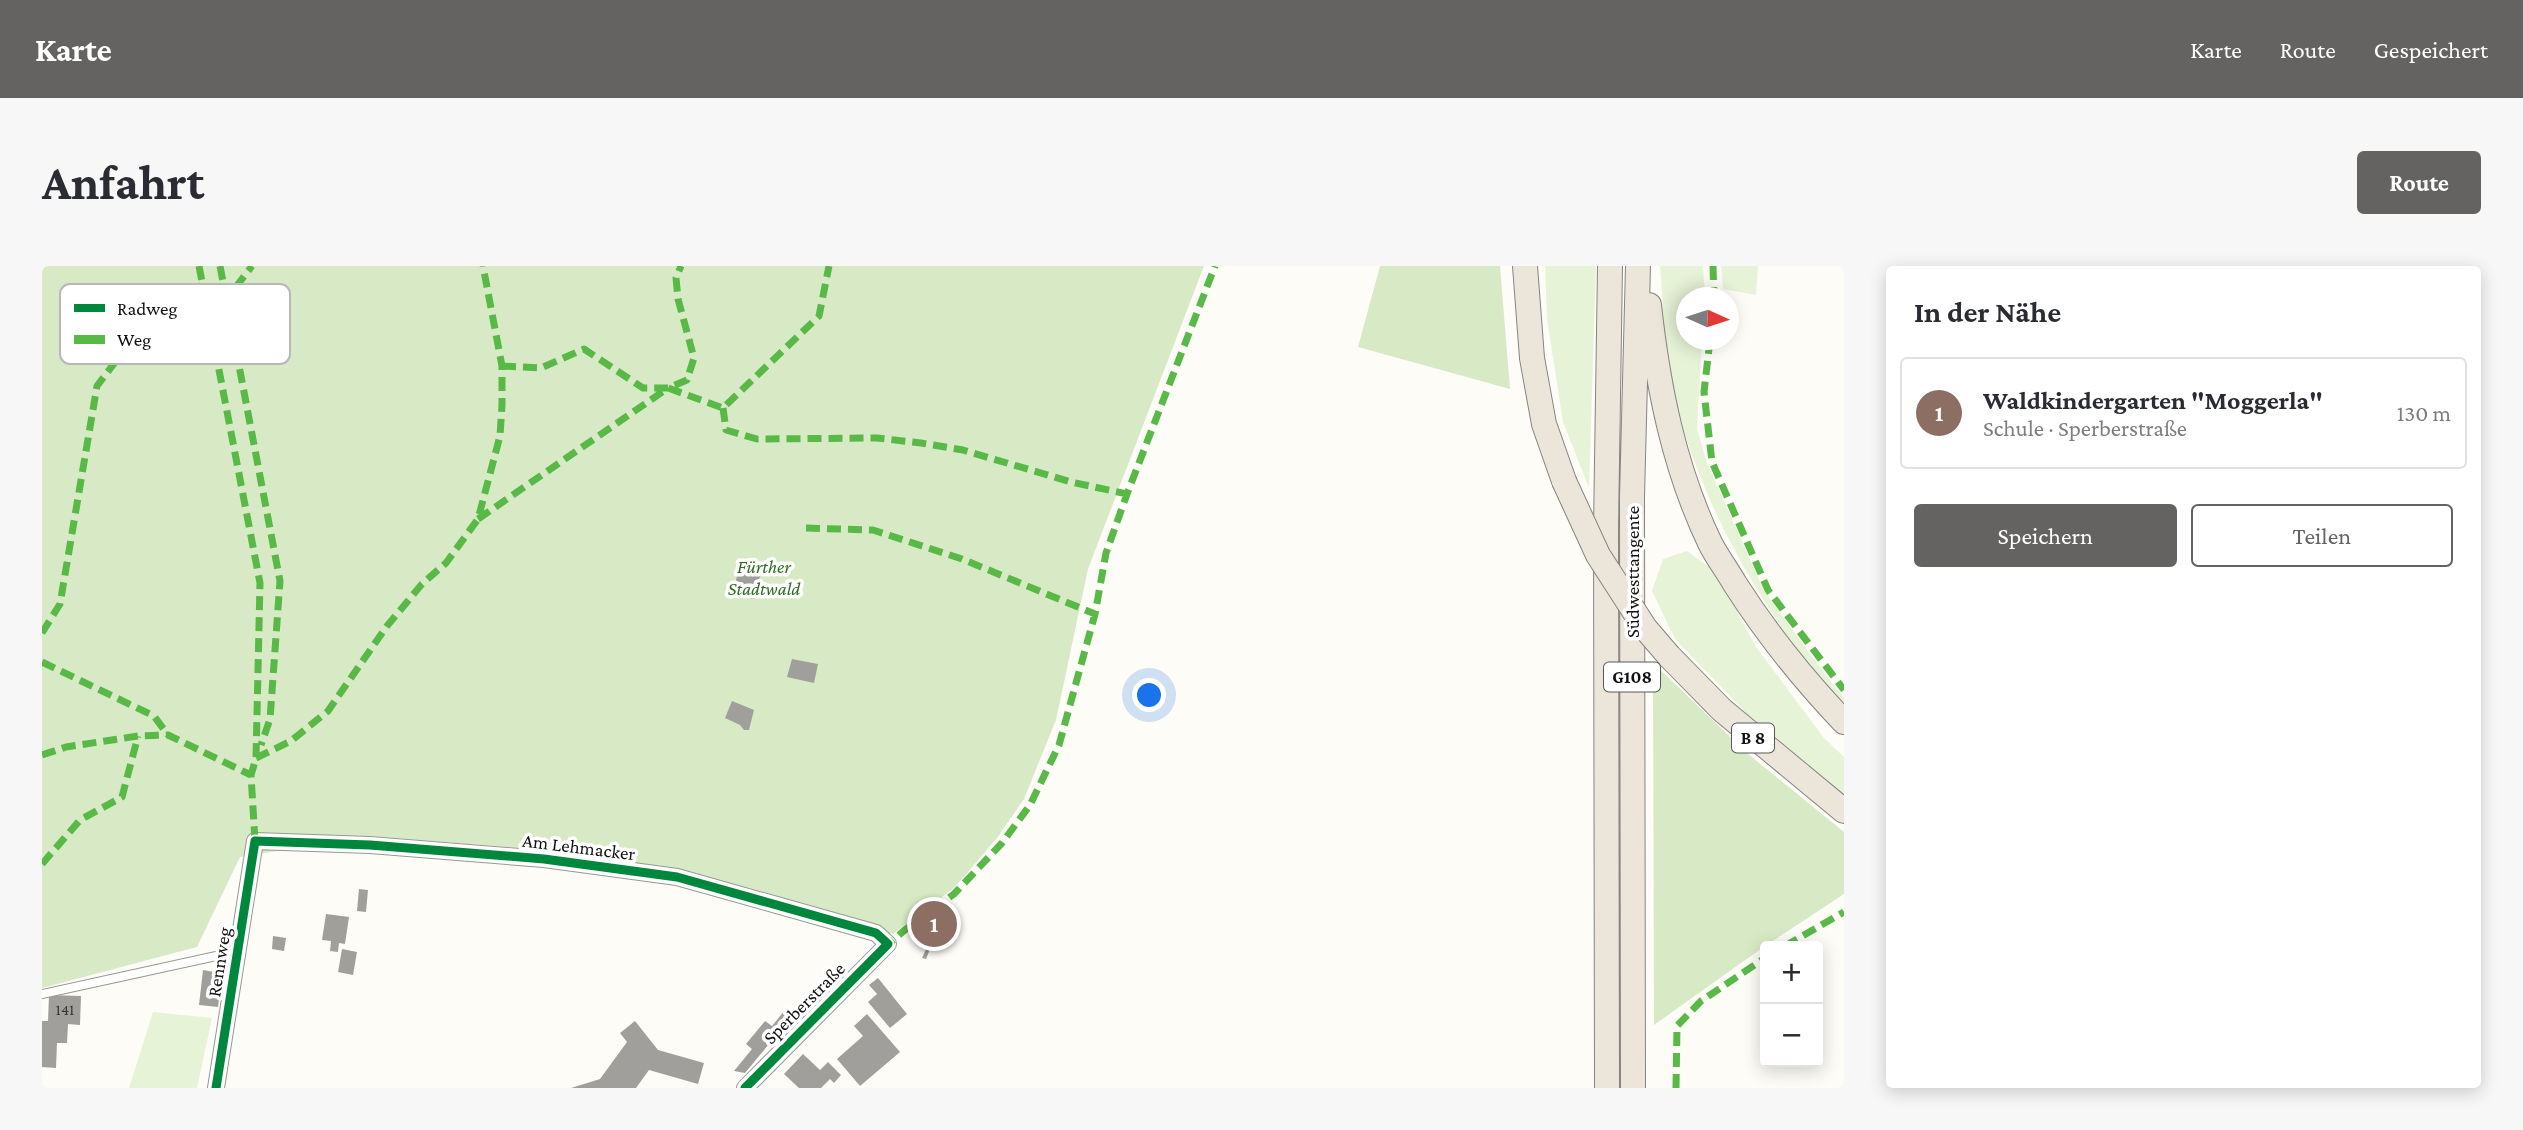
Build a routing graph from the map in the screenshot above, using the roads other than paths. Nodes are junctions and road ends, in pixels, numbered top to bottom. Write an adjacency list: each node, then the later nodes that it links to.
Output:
1 (1525, 266): 6 (highway, B 8, bridge)
2 (1611, 266): 13 (highway, Südwesttangente / G108)
3 (1638, 266): 14 (highway, Südwesttangente / G108)
4 (1645, 266): 5 (highway)
5 (1844, 722)
6 (1844, 811)
7 (255, 841): 8 (street, Am Lehmacker); 9 (street, Rennweg)
8 (888, 944): 12 (street, Sperberstraße)
9 (239, 951): 10 (lane); 11 (street, Rennweg)
10 (42, 994)
11 (216, 1088)
12 (745, 1088)
13 (1607, 1088)
14 (1633, 1088)

